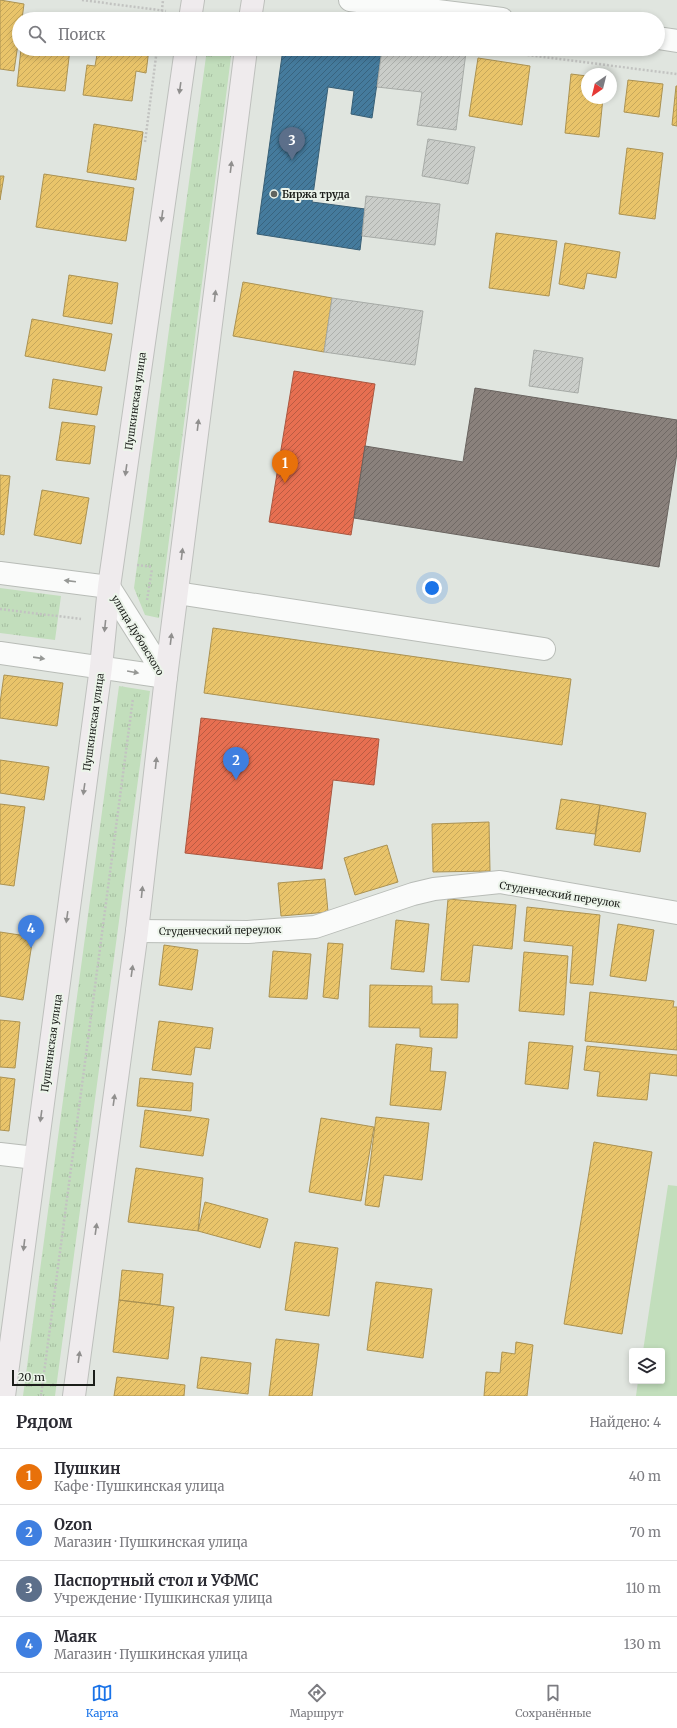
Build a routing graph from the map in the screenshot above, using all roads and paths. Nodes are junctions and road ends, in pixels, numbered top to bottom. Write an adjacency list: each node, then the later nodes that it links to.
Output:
1 (82, 0): 5 (path)
2 (163, 0): 5 (path)
3 (252, 0): 7 (main road)
4 (350, 0): 8 (street)
5 (162, 10): 6 (path)
6 (191, 11)
7 (251, 12)
8 (446, 12)
9 (665, 39): 10 (street)
10 (677, 41)
11 (185, 56): 17 (main road, Пушкинская улица, one-way to 17)
12 (245, 56): 18 (main road, one-way to 12)
13 (535, 56): 14 (path)
14 (677, 74)
15 (153, 559): 21 (path)
16 (0, 573): 17 (street, улица Дубовского, one-way to 16)
17 (109, 587): 21 (street, улица Дубовского); 24 (main road, Пушкинская улица, one-way to 24)
18 (177, 593): 22 (street); 26 (main road, one-way to 18)
19 (0, 609): 20 (path)
20 (82, 619)
21 (142, 639): 26 (street, улица Дубовского)
22 (544, 649)
23 (0, 653): 24 (street, улица Дубовского, one-way to 24)
24 (100, 667): 25 (street, улица Дубовского, one-way to 25); 30 (main road, Пушкинская улица, one-way to 30)
25 (137, 673): 26 (street, улица Дубовского); 32 (path)
26 (166, 678): 28 (main road, one-way to 26)
27 (677, 913): 28 (street, Студенческий переулок)
28 (137, 931): 33 (main road, one-way to 28)
29 (0, 1154): 30 (street)
30 (35, 1158): 31 (main road, Пушкинская улица, one-way to 31)
31 (4, 1396)
32 (41, 1396)
33 (74, 1396)

